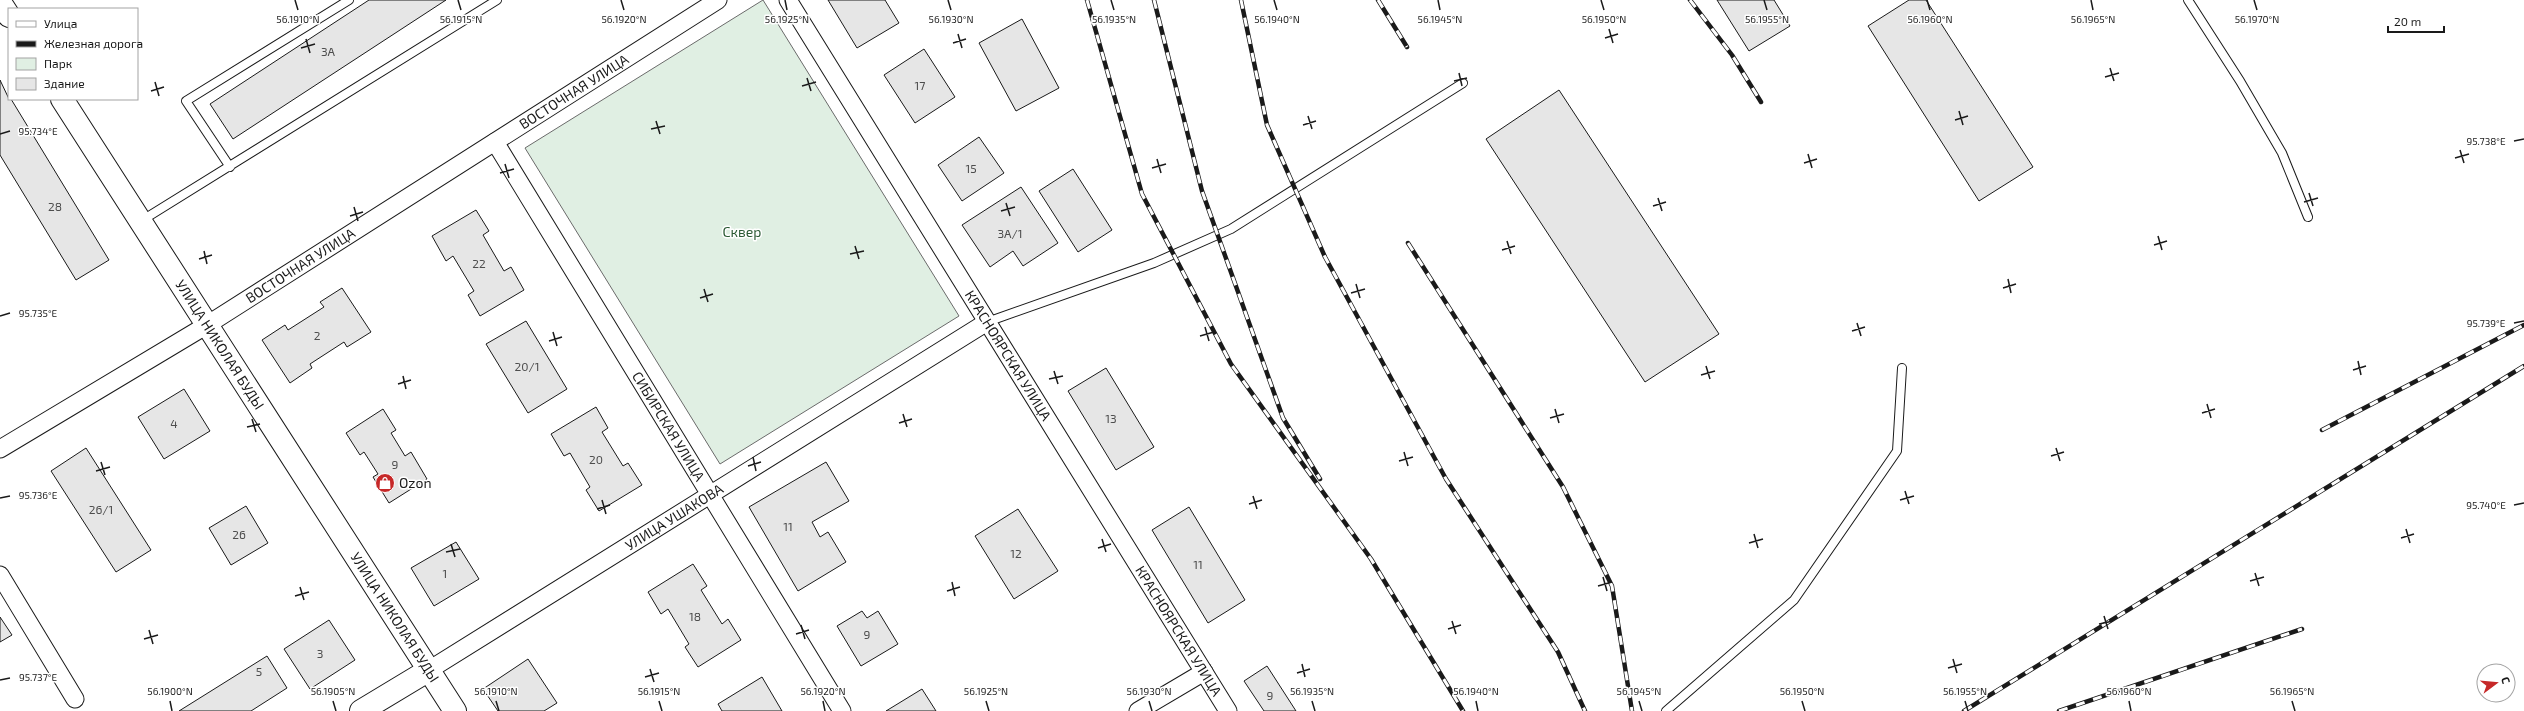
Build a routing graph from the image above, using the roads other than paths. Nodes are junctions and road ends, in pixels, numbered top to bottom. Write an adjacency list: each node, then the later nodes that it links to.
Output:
1 (349, 0): 11 (lane)
2 (498, 0): 11 (lane)
3 (718, 0): 10 (street, ВОСТОЧНАЯ УЛИЦА)
4 (788, 0): 14 (street, КРАСНОЯРСКАЯ УЛИЦА)
5 (2188, 0): 12 (lane)
6 (0, 2): 7 (street)
7 (8, 14)
8 (1462, 83): 14 (lane)
9 (63, 100): 13 (street, УЛИЦА НИКОЛАЯ БУДЫ)
10 (495, 142): 15 (street, ВОСТОЧНАЯ УЛИЦА); 18 (street, СИБИРСКАЯ УЛИЦА)
11 (230, 167): 13 (lane)
12 (2308, 217)
13 (141, 222): 15 (street, УЛИЦА НИКОЛАЯ БУДЫ)
14 (987, 322): 18 (street, УЛИЦА УШАКОВА); 21 (street, КРАСНОЯРСКАЯ УЛИЦА)
15 (207, 325): 17 (street, ВОСТОЧНАЯ УЛИЦА); 20 (street, УЛИЦА НИКОЛАЯ БУДЫ)
16 (1902, 368): 28 (lane)
17 (0, 449)
18 (711, 494): 20 (street, УЛИЦА УШАКОВА); 25 (street, СИБИРСКАЯ УЛИЦА)
19 (0, 575): 22 (street)
20 (429, 670): 23 (street, УЛИЦА УШАКОВА); 24 (street, УЛИЦА НИКОЛАЯ БУДЫ)
21 (1204, 672): 26 (street); 27 (street, КРАСНОЯРСКАЯ УЛИЦА)
22 (75, 699)
23 (361, 711)
24 (455, 711)
25 (842, 711)
26 (1138, 711)
27 (1228, 711)
28 (1666, 711)

